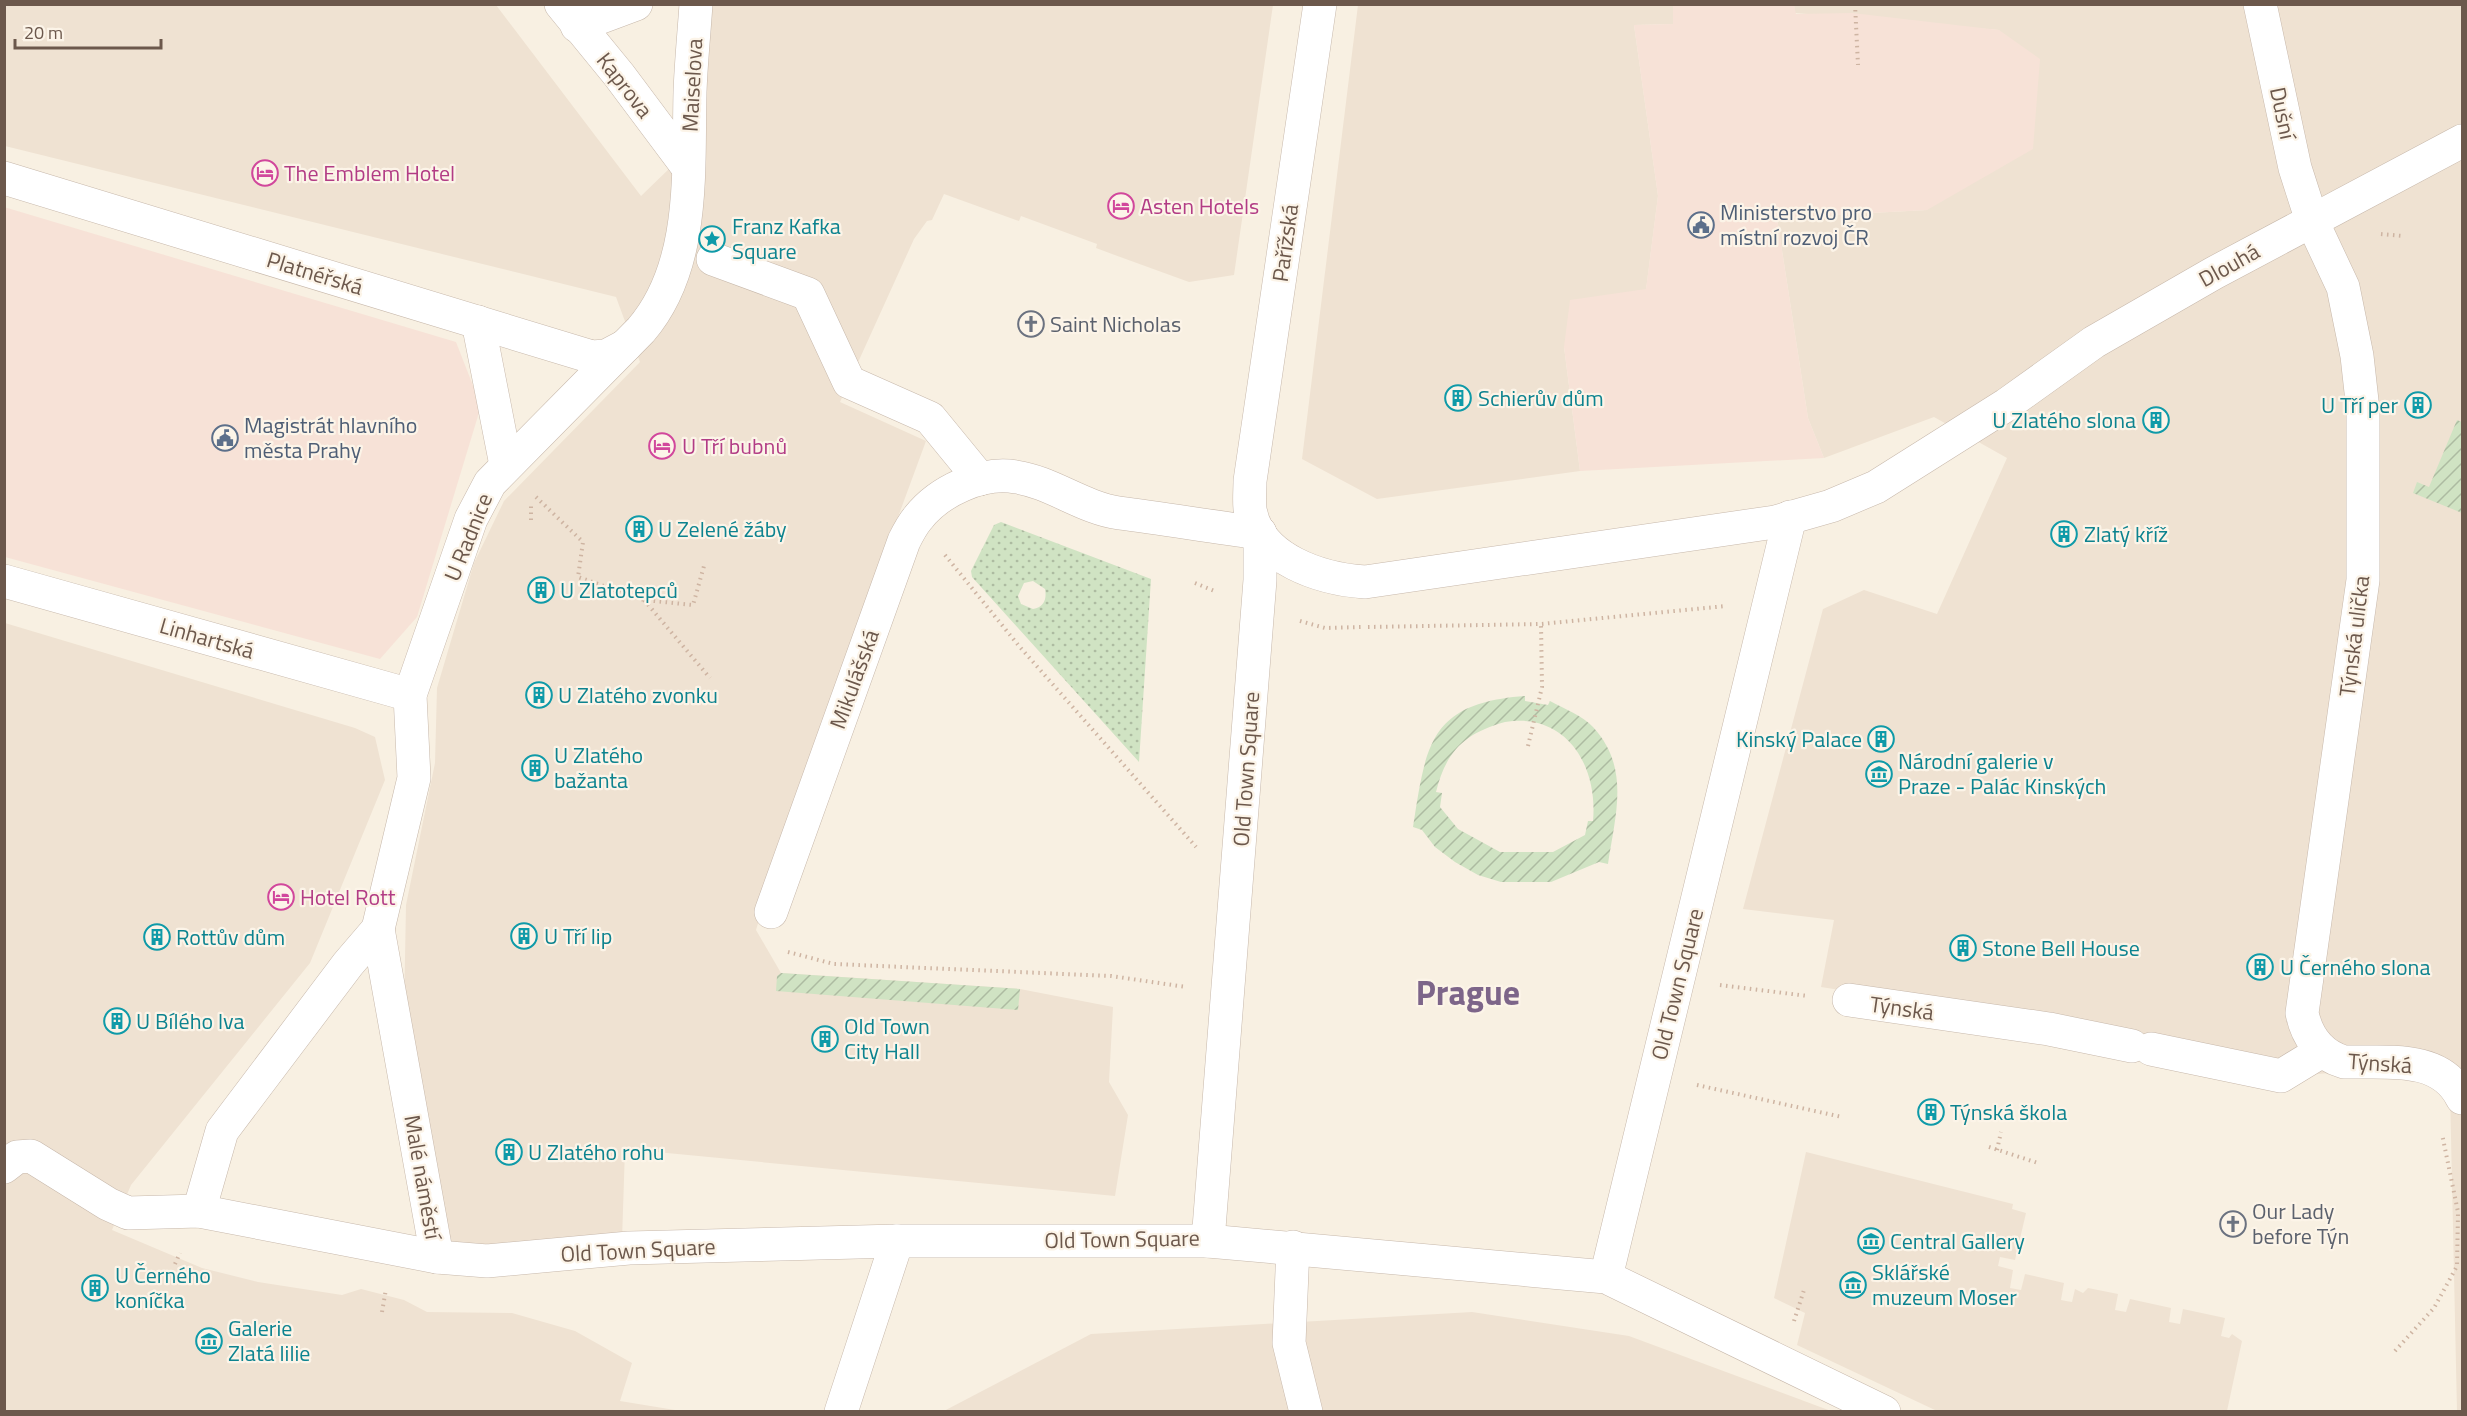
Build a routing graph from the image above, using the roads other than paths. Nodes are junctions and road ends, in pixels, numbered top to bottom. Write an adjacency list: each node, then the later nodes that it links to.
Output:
1 (636, 4): 5 (street)
2 (696, 4): 7 (street, Maiselova)
3 (1320, 4): 16 (street, Pařížská)
4 (2260, 4): 9 (street, Dušní)
5 (569, 15): 7 (street, Kaprova)
6 (2463, 141): 9 (street, Dlouhá)
7 (687, 166): 12 (street, Maiselova)
8 (4, 178): 11 (street, Platnéřská)
9 (2312, 220): 13 (street, Dlouhá); 25 (street, Týnská ulička)
10 (712, 259): 15 (street)
11 (478, 322): 12 (street, Platnéřská); 14 (street)
12 (625, 346): 14 (street, U Radnice)
13 (2006, 405): 17 (street, Old Town Square)
14 (506, 465): 20 (street, U Radnice)
15 (980, 479): 18 (street); 22 (street, Mikulášská)
16 (1250, 481): 18 (street, Old Town Square)
17 (1790, 517): 18 (street, Old Town Square); 33 (street, Old Town Square)
18 (1260, 533): 30 (street, Old Town Square)
19 (4, 581): 20 (street, Linhartská)
20 (410, 694): 21 (street, U Radnice)
21 (414, 778): 23 (street, Malé náměstí)
22 (771, 912)
23 (378, 929): 28 (street, Malé náměstí); 32 (street, Malé náměstí)
24 (1849, 1000): 25 (street, Týnská)
25 (2322, 1051): 26 (street, Týnská)
26 (2463, 1098)
27 (4, 1167): 28 (street, Malé náměstí)
28 (199, 1211): 32 (street, Malé náměstí)
29 (897, 1240): 30 (street, Old Town Square); 32 (street, Old Town Square); 34 (street)
30 (1208, 1241): 31 (street)
31 (1293, 1247): 33 (street); 35 (street)
32 (437, 1257)
33 (1606, 1277): 36 (street)
34 (841, 1412)
35 (1306, 1412)
36 (1884, 1412)

